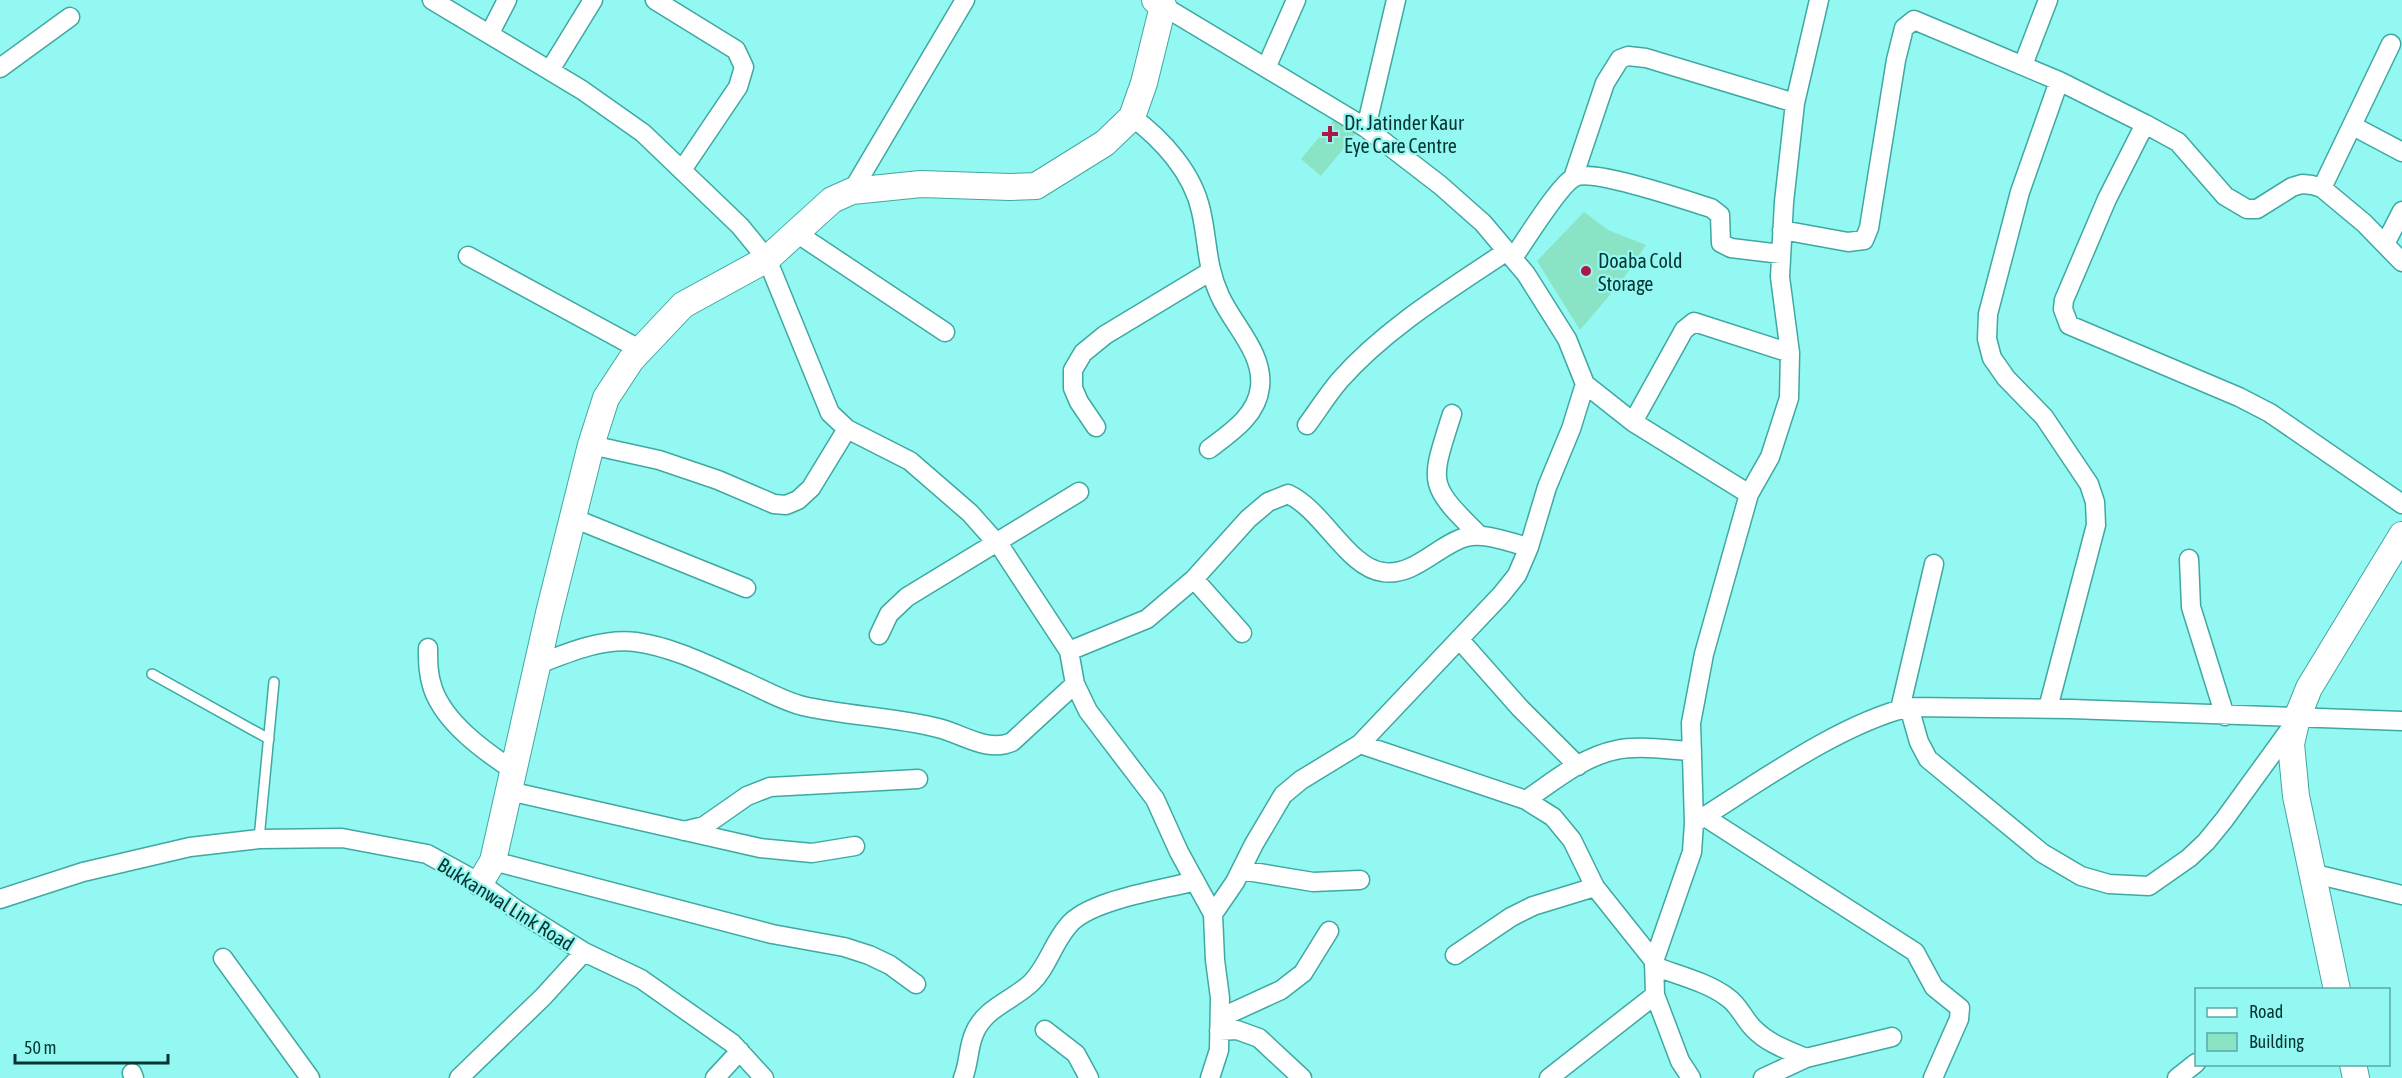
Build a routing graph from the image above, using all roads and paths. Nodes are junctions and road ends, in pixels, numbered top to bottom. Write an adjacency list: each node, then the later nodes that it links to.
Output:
1 (432, 0): 12 (street)
2 (507, 0): 12 (street)
3 (593, 0): 17 (street)
4 (655, 0): 25 (street)
5 (965, 0): 28 (street)
6 (1296, 0): 16 (street)
7 (1396, 0): 23 (street)
8 (1819, 0): 19 (street)
9 (2048, 0): 14 (street)
10 (1159, 3): 16 (street); 20 (street)
11 (70, 17): 15 (street)
12 (490, 33): 17 (street)
13 (2391, 44): 22 (street)
14 (2023, 65): 18 (street); 30 (street)
15 (0, 68)
16 (1266, 68): 23 (street)
17 (550, 70): 25 (street)
18 (2059, 81): 21 (street); 72 (street)
19 (1795, 103): 26 (street); 30 (street)
20 (1132, 117): 28 (street); 38 (street)
21 (2145, 124): 27 (street); 52 (street)
22 (2353, 126): 24 (street); 27 (street)
23 (1366, 128): 34 (street)
24 (2402, 152)
25 (682, 170): 36 (street)
26 (1573, 178): 33 (street); 34 (street)
27 (2322, 188): 32 (street)
28 (852, 192): 31 (street)
29 (2402, 211): 32 (street)
30 (1782, 230): 33 (street)
31 (795, 232): 36 (street); 39 (street)
32 (2385, 244): 37 (street)
33 (1781, 254): 41 (street)
34 (1510, 255): 42 (street); 45 (street)
35 (468, 256): 40 (street)
36 (767, 258): 40 (street); 47 (street)
37 (2402, 262)
38 (1211, 270): 46 (street); 49 (street)
39 (945, 332)
40 (641, 350): 48 (street)
41 (1790, 353): 44 (street); 51 (street)
42 (1585, 384): 44 (street); 57 (street)
43 (1452, 414): 55 (street)
44 (1633, 422): 51 (street)
45 (1307, 424)
46 (1096, 427)
47 (847, 429): 48 (street); 56 (street)
48 (591, 444): 53 (street)
49 (1209, 449)
50 (1079, 492): 56 (street)
51 (1749, 494): 78 (street)
52 (2402, 504)
53 (573, 518): 61 (street); 67 (street)
54 (2402, 535): 74 (street)
55 (1480, 536): 57 (street); 60 (street)
56 (996, 542): 63 (street); 66 (street)
57 (1529, 547): 64 (street)
58 (2189, 559): 73 (street)
59 (1934, 564): 71 (street)
60 (1194, 579): 62 (street); 66 (street)
61 (746, 588)
62 (1242, 633)
63 (879, 635)
64 (1459, 639): 77 (street); 79 (street)
65 (428, 648): 81 (street)
66 (1069, 651): 70 (street)
67 (539, 664): 70 (street); 81 (street)
68 (152, 674): 76 (lane)
69 (274, 682): 76 (lane)
70 (1075, 684): 91 (street)
71 (1905, 708): 72 (street); 74 (street); 83 (street)
72 (2048, 708): 73 (street)
73 (2225, 716): 74 (street)
74 (2297, 718): 75 (street); 89 (street)
75 (2402, 721)
76 (269, 739): 85 (lane)
77 (1359, 744): 82 (street); 88 (street)
78 (1692, 751): 79 (street); 83 (street)
79 (1578, 766): 82 (street)
80 (918, 779): 84 (street)
81 (511, 781): 84 (street); 87 (street)
82 (1526, 800): 93 (street)
83 (1699, 820): 101 (street); 122 (street)
84 (682, 831): 86 (street)
85 (259, 839): 92 (street, Bukkanwal Link Road); 95 (street, Bukkanwal Link Road)
86 (855, 846)
87 (493, 861): 92 (street); 102 (street)
88 (1241, 870): 90 (street); 96 (street)
89 (2311, 873): 94 (street); 103 (street)
90 (1360, 880)
91 (1195, 881): 96 (street); 115 (street)
92 (480, 883): 98 (street, Bukkanwal Link Road)
93 (1595, 887): 99 (street); 101 (street)
94 (2402, 895)
95 (0, 899)
96 (1213, 914): 105 (street)
97 (1329, 931): 105 (street)
98 (584, 952): 108 (street, Bukkanwal Link Road); 112 (street)
99 (1455, 955)
100 (223, 958): 111 (street)
101 (1654, 964): 104 (street); 109 (street)
102 (916, 984)
103 (2337, 988)
104 (1655, 995): 119 (street); 120 (street)
105 (1220, 1024): 117 (street); 118 (street)
106 (1045, 1030): 116 (street)
107 (1892, 1037): 109 (street)
108 (740, 1051): 113 (street); 114 (street, Bukkanwal Link Road)
109 (1806, 1058): 121 (street)
110 (2195, 1064): 123 (street)
111 (310, 1078)
112 (459, 1078)
113 (715, 1078)
114 (764, 1078)
115 (963, 1078)
116 (1089, 1078)
117 (1210, 1078)
118 (1302, 1078)
119 (1549, 1078)
120 (1691, 1078)
121 (1763, 1078)
122 (1933, 1078)
123 (2177, 1078)

